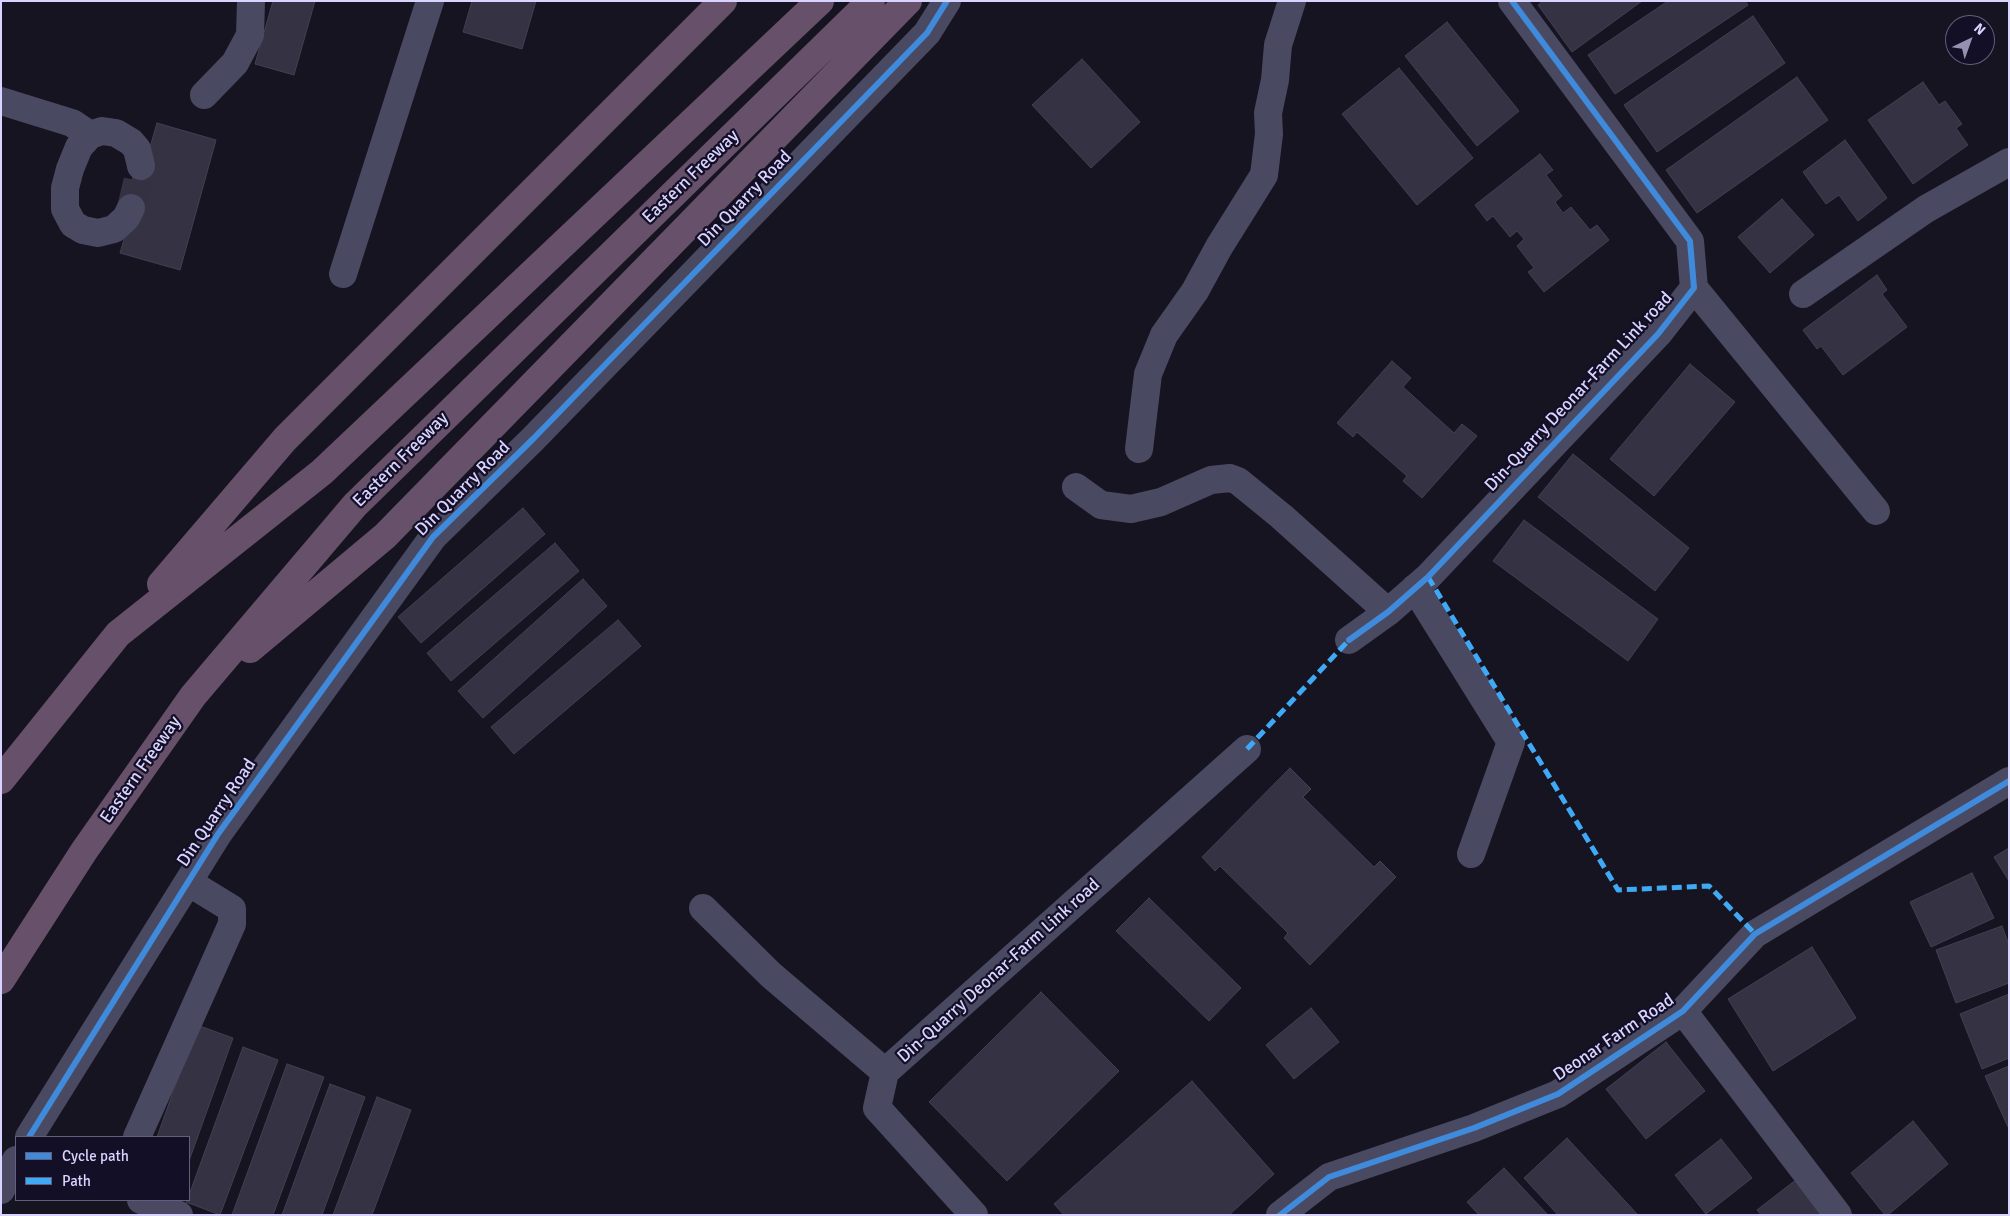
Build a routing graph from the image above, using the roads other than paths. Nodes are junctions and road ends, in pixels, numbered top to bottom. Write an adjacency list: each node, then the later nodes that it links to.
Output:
1 (251, 1): 10 (street)
2 (430, 1): 16 (street)
3 (723, 1): 24 (highway)
4 (820, 1): 24 (highway)
5 (872, 1): 26 (highway, Eastern Freeway)
6 (908, 1): 26 (highway)
7 (947, 1): 31 (street, Din Quarry Road)
8 (1292, 1): 19 (street)
9 (1512, 1): 17 (street, Din-Quarry Deonar-Farm Link road)
10 (204, 95)
11 (1, 101): 12 (street)
12 (90, 135): 14 (street); 15 (street)
13 (2009, 162): 18 (street)
14 (141, 166)
15 (131, 208)
16 (343, 274)
17 (1694, 288): 21 (street); 22 (street, Din-Quarry Deonar-Farm Link road)
18 (1803, 294)
19 (1139, 449)
20 (1076, 487): 23 (street)
21 (1876, 511)
22 (1415, 588): 23 (street, Din-Quarry Deonar-Farm Link road); 30 (street)
23 (1388, 612): 25 (street, Din-Quarry Deonar-Farm Link road)
24 (118, 634): 28 (highway)
25 (1349, 640)
26 (193, 696): 33 (highway, Eastern Freeway)
27 (1247, 749): 35 (street, Din-Quarry Deonar-Farm Link road)
28 (1, 780)
29 (2009, 781): 34 (street, Deonar Farm Road)
30 (1471, 854)
31 (188, 882): 36 (street, Din Quarry Road); 37 (street)
32 (703, 908): 35 (street)
33 (1, 980)
34 (1683, 1011): 43 (street, Deonar Farm Road); 44 (street)
35 (885, 1072): 42 (street, Din-Quarry Deonar-Farm Link road)
36 (30, 1136)
37 (137, 1136)
38 (15, 1162): 39 (street)
39 (1, 1190)
40 (144, 1201): 41 (street)
41 (179, 1215)
42 (974, 1215)
43 (1280, 1215)
44 (1838, 1215)

